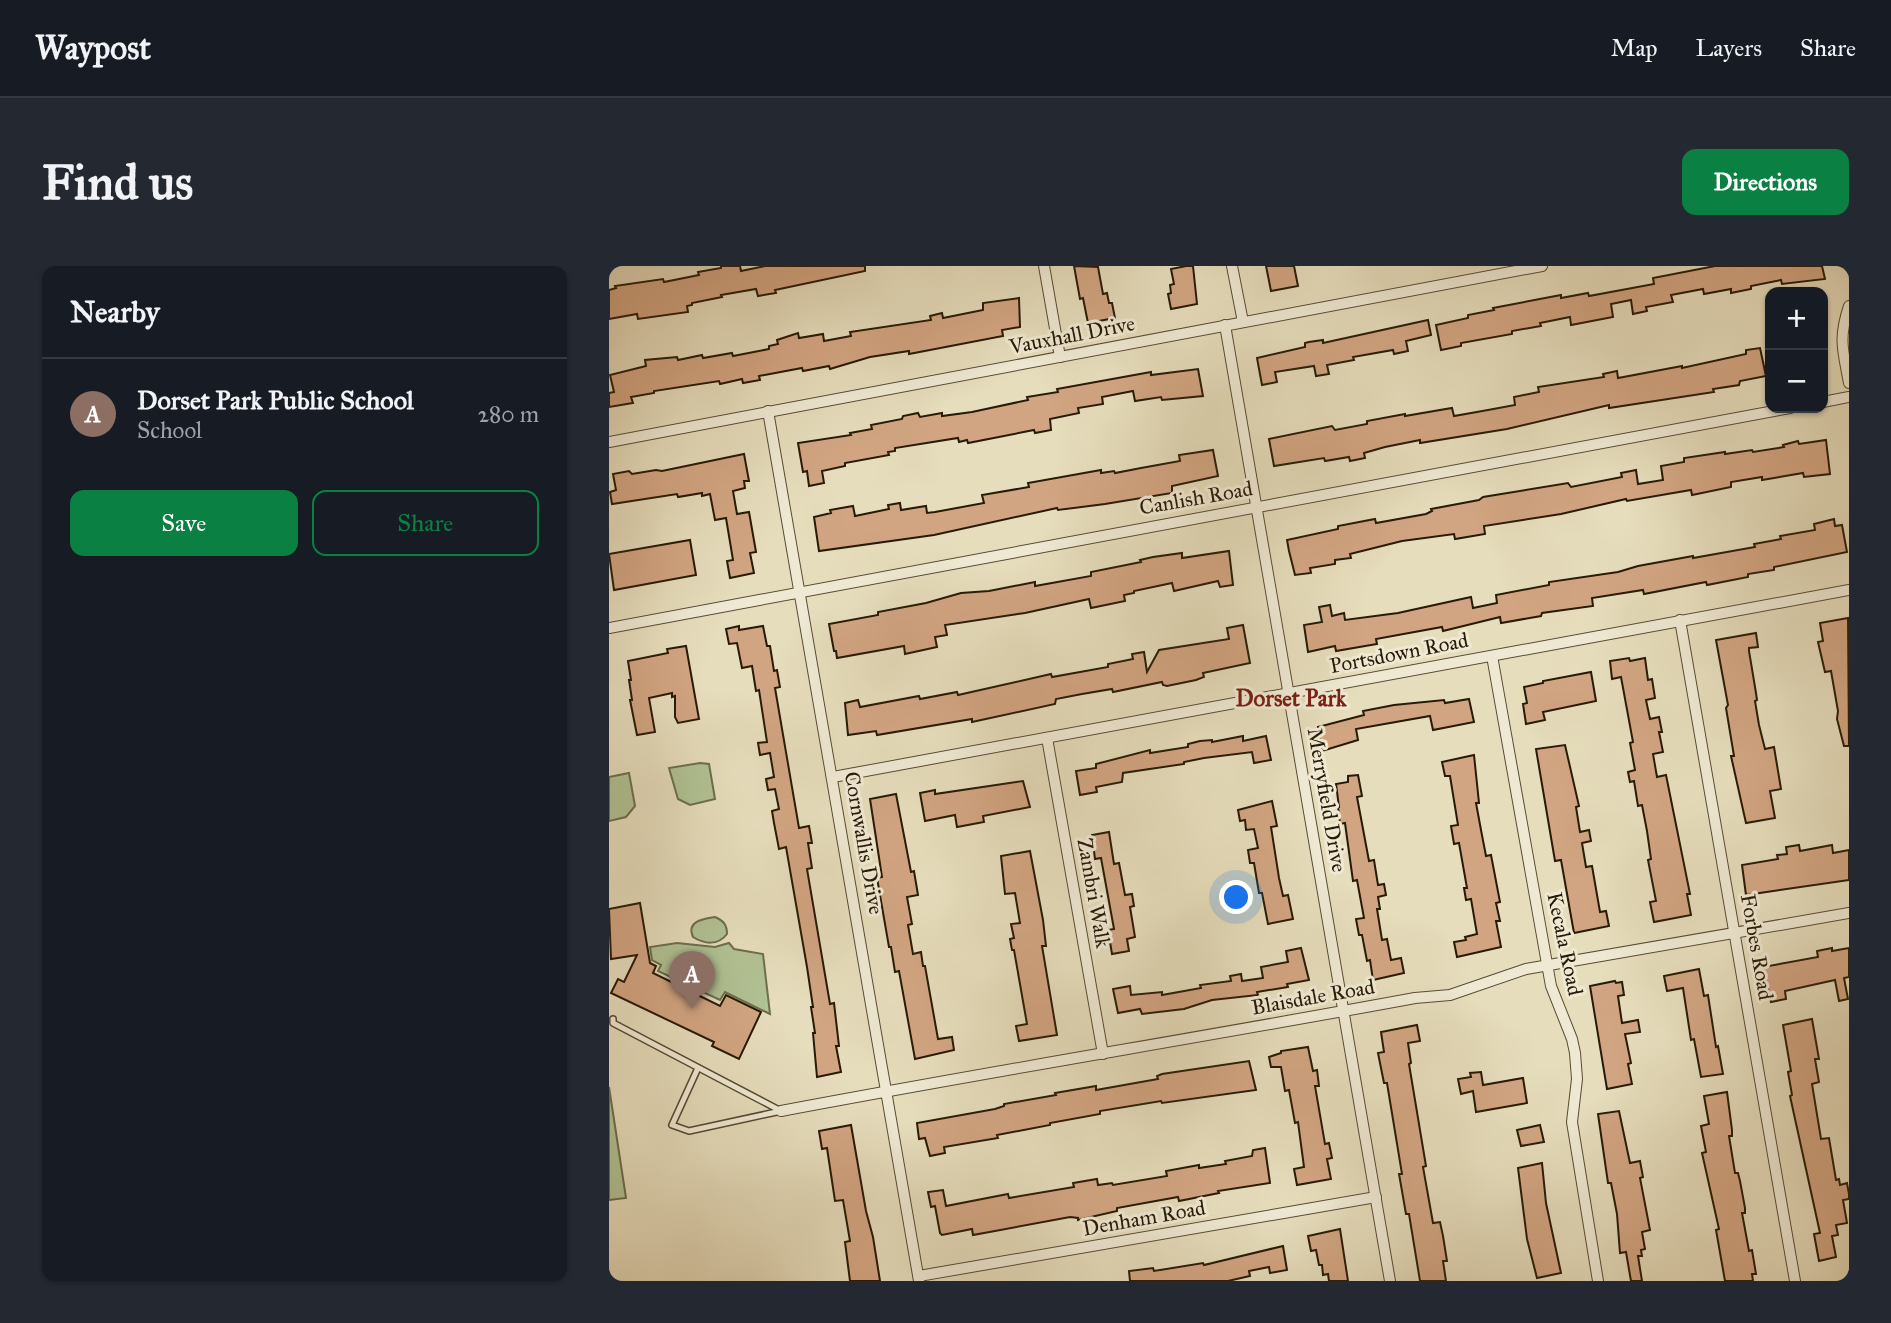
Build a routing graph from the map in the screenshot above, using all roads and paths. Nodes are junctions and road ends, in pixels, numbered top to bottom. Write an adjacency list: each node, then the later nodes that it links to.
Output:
1 (1044, 266): 7 (street)
2 (1233, 266): 5 (street)
3 (1542, 266): 5 (street, Vauxhall Drive)
4 (1849, 306): 8 (street)
5 (1243, 322): 6 (street, Vauxhall Drive)
6 (1225, 326): 7 (street, Vauxhall Drive); 14 (street, Merryfield Drive)
7 (1060, 357): 11 (street, Vauxhall Drive)
8 (1849, 383)
9 (1849, 397): 10 (street)
10 (1828, 401)
11 (768, 411): 13 (street, Vauxhall Drive); 16 (street, Cornwallis Drive)
12 (1765, 413): 14 (street, Canlish Road)
13 (609, 442)
14 (1258, 507): 16 (street, Canlish Road); 20 (street, Merryfield Drive)
15 (1849, 590): 17 (street, Portsdown Road)
16 (800, 591): 18 (street, Canlish Road); 22 (street, Cornwallis Drive)
17 (1680, 620): 19 (street, Portsdown Road); 24 (street, Forbes Road)
18 (609, 628)
19 (1492, 656): 20 (street, Portsdown Road); 25 (street, Kecala Road)
20 (1289, 694): 21 (street, Portsdown Road); 26 (street, Merryfield Drive)
21 (1047, 738): 22 (street, Portsdown Road); 28 (street, Zambri Walk)
22 (833, 777): 30 (street, Cornwallis Drive)
23 (1849, 913): 24 (street, Blaisdale Road)
24 (1735, 933): 25 (street, Blaisdale Road); 36 (street, Forbes Road)
25 (1547, 965): 26 (street, Blaisdale Road); 35 (street, Kecala Road)
26 (1344, 1011): 28 (street, Blaisdale Road); 32 (street, Merryfield Drive)
27 (613, 1019): 29 (lane)
28 (1103, 1054): 30 (street, Blaisdale Road)
29 (698, 1068): 31 (lane); 31 (lane)
30 (887, 1090): 31 (street, Blaisdale Road); 33 (street, Cornwallis Drive)
31 (781, 1111)
32 (1376, 1198): 33 (street, Denham Road); 34 (street, Merryfield Drive)
33 (919, 1279)
34 (1390, 1281)
35 (1598, 1281)
36 (1795, 1281)

